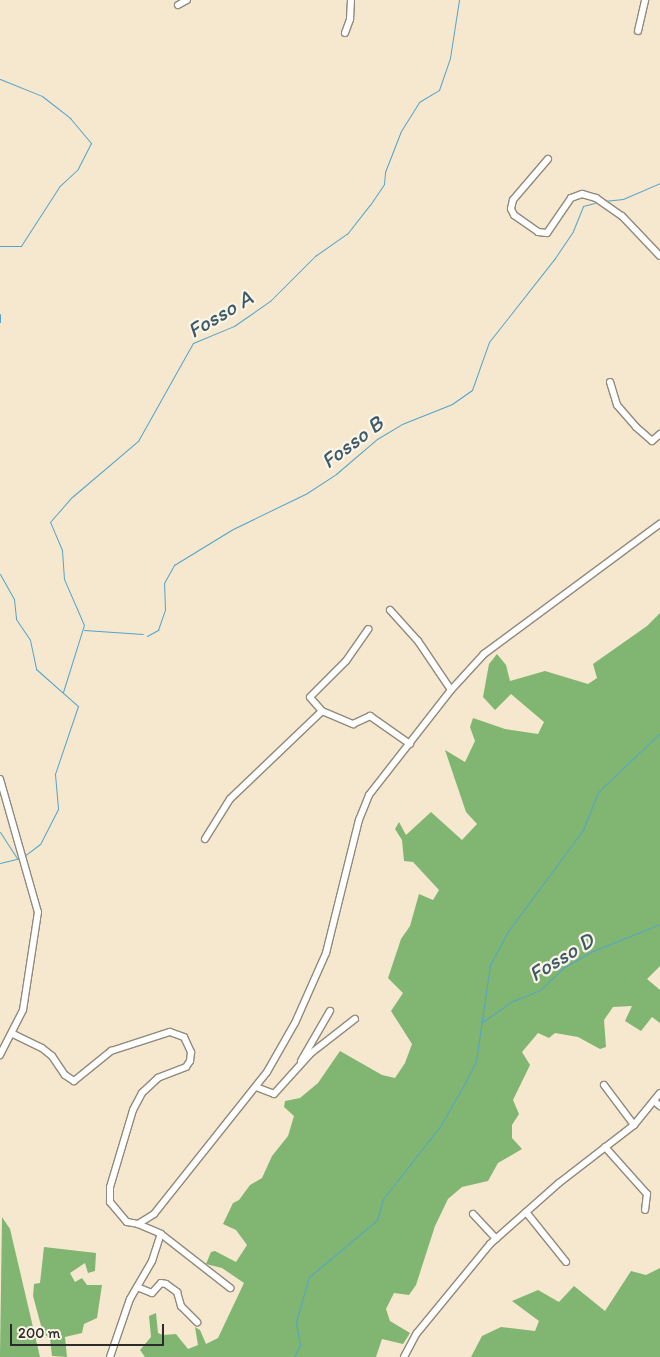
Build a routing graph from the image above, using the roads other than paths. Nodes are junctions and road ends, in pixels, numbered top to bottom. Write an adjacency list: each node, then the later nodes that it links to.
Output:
1 (187, 0): 4 (street)
2 (351, 0): 6 (street)
3 (645, 0): 5 (street)
4 (178, 5)
5 (638, 31)
6 (345, 33)
7 (548, 159): 8 (street)
8 (660, 256)
9 (610, 382): 10 (street)
10 (659, 438)
11 (660, 524): 14 (street)
12 (390, 610): 14 (street)
13 (368, 629): 15 (street)
14 (451, 690): 16 (street)
15 (322, 711): 16 (street); 18 (street)
16 (410, 744): 25 (street)
17 (0, 780): 21 (street)
18 (205, 839)
19 (330, 1011): 23 (street)
20 (355, 1019): 23 (street)
21 (12, 1034): 22 (street); 33 (street)
22 (0, 1055)
23 (300, 1063): 25 (street)
24 (604, 1085): 28 (street)
25 (256, 1087): 33 (street)
26 (660, 1093): 27 (street)
27 (657, 1103): 28 (street)
28 (634, 1125): 29 (street)
29 (605, 1148): 30 (street); 31 (street)
30 (645, 1210)
31 (526, 1212): 35 (street); 36 (street)
32 (473, 1214): 35 (street)
33 (138, 1224): 34 (street)
34 (161, 1234): 37 (street); 38 (street)
35 (496, 1239): 41 (street)
36 (566, 1262)
37 (137, 1287): 39 (street); 40 (street)
38 (230, 1288)
39 (197, 1322)
40 (110, 1357)
41 (404, 1357)

